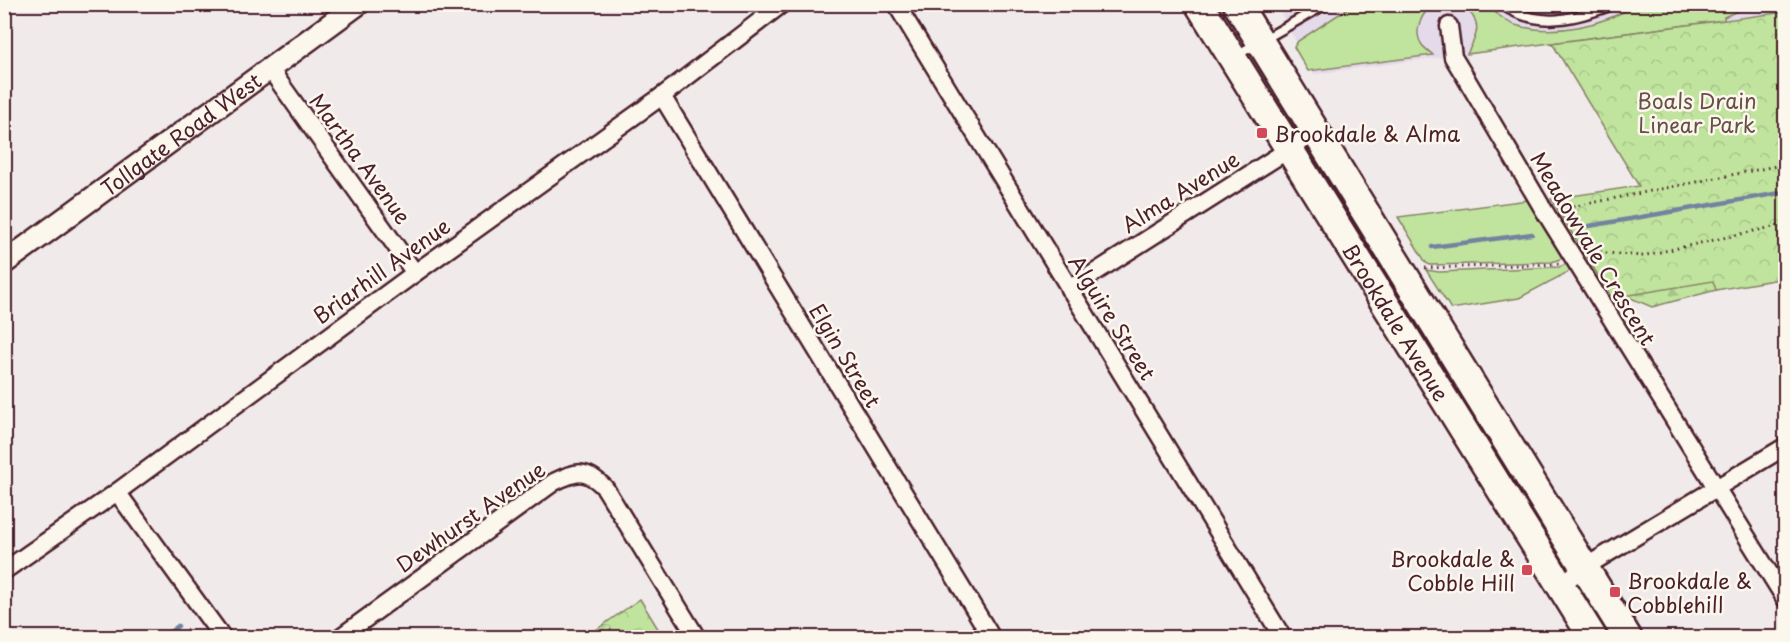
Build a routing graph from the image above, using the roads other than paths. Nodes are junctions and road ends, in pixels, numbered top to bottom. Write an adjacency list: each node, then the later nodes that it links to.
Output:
1 (358, 4): 12 (street, Tollgate Road West)
2 (782, 4): 13 (street, Briarhill Avenue)
3 (896, 4): 18 (street, Alguire Street)
4 (1199, 4): 11 (main road, Brookdale Avenue)
5 (1237, 4): 10 (main road, Brookdale Avenue)
6 (1326, 4): 10 (lane)
7 (1501, 4): 8 (lane)
8 (1615, 4)
9 (1449, 26): 20 (street, Meadowvale Crescent)
10 (1260, 42): 11 (lane); 14 (main road, Brookdale Avenue)
11 (1232, 58): 15 (main road, Brookdale Avenue)
12 (270, 69): 16 (street, Tollgate Road West); 17 (street, Martha Avenue)
13 (662, 96): 17 (street, Briarhill Avenue); 29 (street, Elgin Street)
14 (1316, 132): 15 (street, Alma Avenue); 22 (main road, Brookdale Avenue)
15 (1289, 149): 18 (street, Alma Avenue); 24 (main road, Brookdale Avenue)
16 (4, 263)
17 (415, 273): 21 (street, Briarhill Avenue)
18 (1069, 289): 30 (street, Alguire Street)
19 (1785, 446): 20 (street)
20 (1715, 488): 22 (street); 25 (street, Meadowvale Crescent)
21 (117, 492): 23 (street, Briarhill Avenue); 26 (street)
22 (1585, 567): 24 (street); 32 (main road, Brookdale Avenue)
23 (4, 571)
24 (1560, 585): 31 (main road, Brookdale Avenue)
25 (1785, 600)
26 (223, 638)
27 (339, 638): 28 (street, Dewhurst Avenue)
28 (697, 638)
29 (992, 638)
30 (1283, 638)
31 (1593, 638)
32 (1628, 638)

